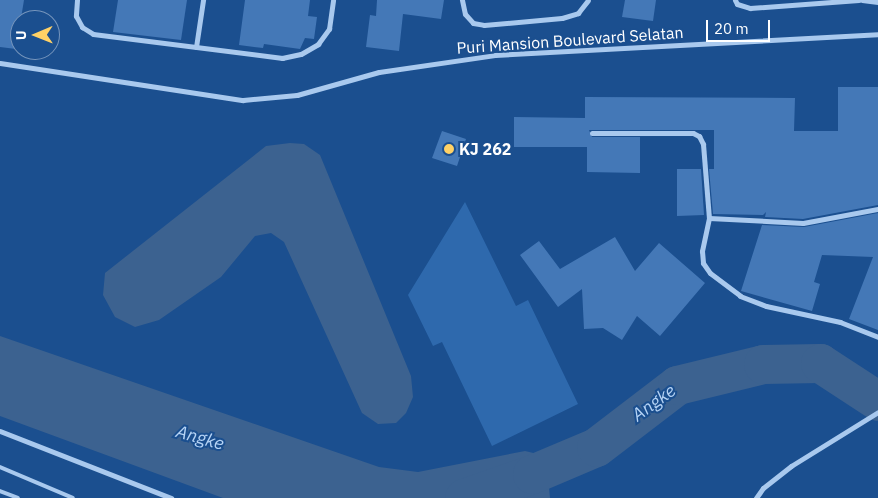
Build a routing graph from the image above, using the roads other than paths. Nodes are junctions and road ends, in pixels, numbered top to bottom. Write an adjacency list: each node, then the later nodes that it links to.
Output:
1 (77, 0): 10 (street)
2 (203, 0): 10 (street)
3 (333, 0): 10 (street)
4 (462, 0): 5 (street)
5 (588, 0)
6 (861, 0): 7 (street); 8 (street)
7 (736, 2)
8 (878, 2)
9 (878, 34): 11 (street, Puri Mansion Boulevard Selatan)
10 (196, 47)
11 (0, 63)
12 (592, 132): 14 (street)
13 (878, 209): 14 (street)
14 (709, 218): 15 (street)
15 (878, 337)
16 (878, 412): 23 (street)
17 (0, 431): 22 (street)
18 (0, 467): 21 (lane)
19 (0, 491): 20 (lane)
20 (18, 498)
21 (73, 498)
22 (171, 498)
23 (756, 498)

